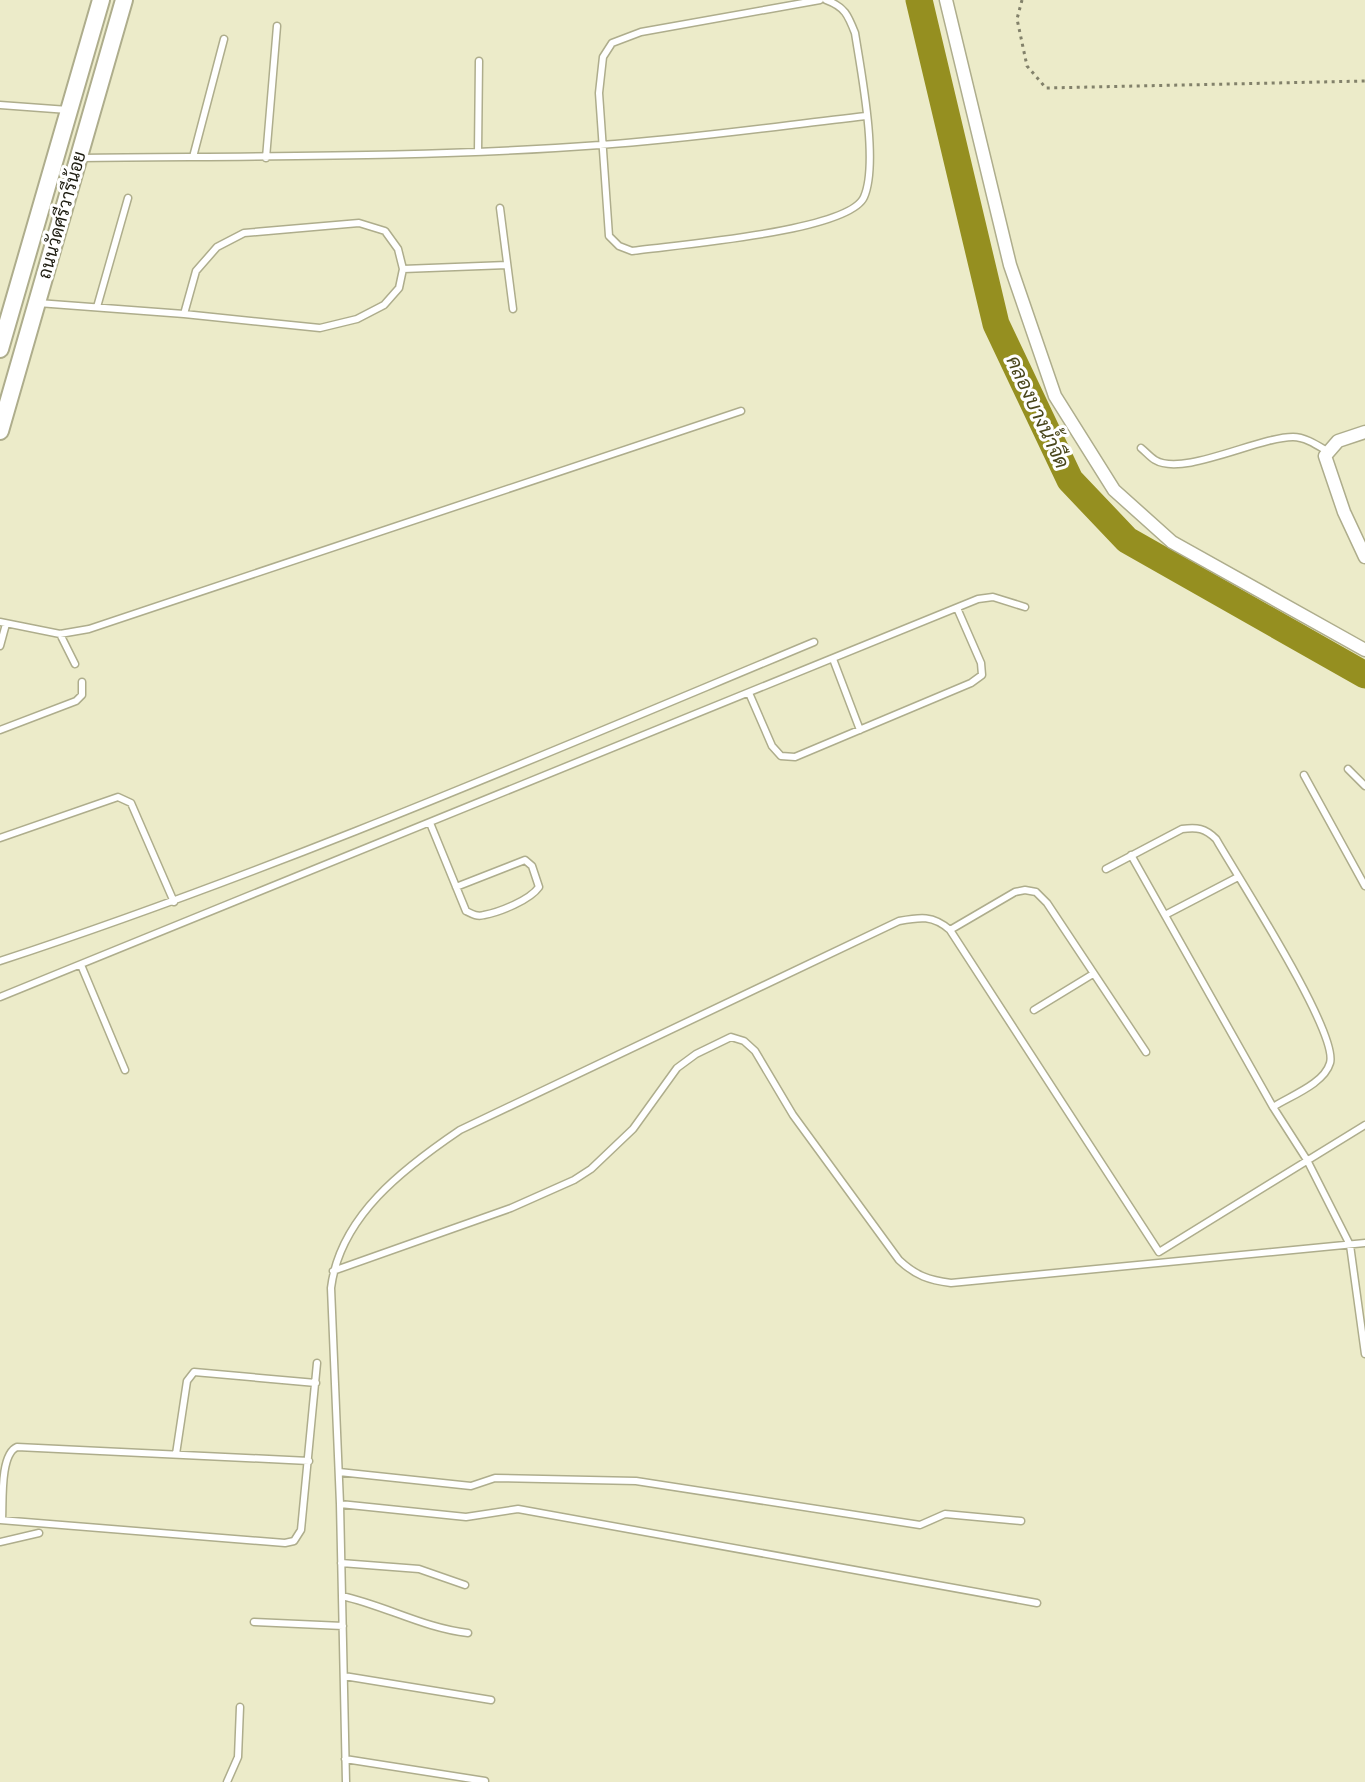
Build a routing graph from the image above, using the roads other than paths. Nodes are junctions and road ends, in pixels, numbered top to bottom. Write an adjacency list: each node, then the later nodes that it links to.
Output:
1 (101, 0): 10 (main road, ถนนวัดศรีวารีน้อย)
2 (124, 0): 15 (main road, ถนนวัดศรีวารีน้อย)
3 (820, 0): 12 (lane)
4 (826, 0): 11 (lane)
5 (946, 0): 38 (street)
6 (277, 26): 16 (lane)
7 (224, 39): 14 (lane)
8 (479, 61): 13 (lane)
9 (0, 105): 10 (lane)
10 (69, 111): 25 (main road, ถนนวัดศรีวารีน้อย)
11 (866, 116): 12 (lane); 12 (lane)
12 (602, 145): 13 (lane)
13 (478, 152): 16 (lane)
14 (193, 157): 15 (lane); 16 (lane)
15 (79, 158): 21 (main road, ถนนวัดศรีวารีน้อย)
16 (266, 158)
17 (128, 198): 22 (lane)
18 (500, 208): 19 (lane)
19 (507, 265): 20 (lane); 23 (lane)
20 (403, 269): 24 (lane); 24 (lane)
21 (38, 303): 22 (lane); 27 (main road, ถนนวัดศรีวารีน้อย)
22 (97, 307): 24 (lane)
23 (513, 309)
24 (184, 314)
25 (0, 349)
26 (741, 411): 35 (lane)
27 (0, 431)
28 (1365, 432): 30 (street)
29 (1141, 448): 30 (lane)
30 (1327, 451): 31 (street)
31 (1365, 557)
32 (1024, 607): 33 (lane)
33 (957, 608): 39 (lane); 44 (lane)
34 (3, 623): 35 (lane); 37 (lane)
35 (60, 634): 40 (lane)
36 (814, 642): 55 (lane)
37 (0, 646)
38 (1365, 650)
39 (833, 659): 42 (lane); 44 (lane)
40 (75, 664)
41 (82, 682): 43 (lane)
42 (748, 693): 44 (lane); 48 (lane)
43 (0, 730)
44 (860, 730)
45 (1348, 769): 47 (lane)
46 (1304, 775): 53 (lane)
47 (1365, 786)
48 (430, 823): 54 (lane); 59 (lane)
49 (0, 838): 55 (lane)
50 (1131, 855): 51 (lane); 52 (lane); 56 (lane)
51 (1106, 869)
52 (1238, 877): 56 (lane); 65 (lane)
53 (1365, 886)
54 (456, 887): 54 (lane)
55 (174, 902): 58 (lane)
56 (1165, 915): 65 (lane)
57 (950, 930): 60 (lane); 70 (lane); 72 (lane)
58 (0, 961)
59 (81, 965): 61 (lane); 64 (lane)
60 (1093, 974): 62 (lane); 63 (lane)
61 (0, 997)
62 (1034, 1010)
63 (1146, 1052)
64 (125, 1070)
65 (1273, 1107): 67 (lane)
66 (1365, 1125): 67 (lane)
67 (1307, 1160): 69 (lane); 70 (lane)
68 (1365, 1243): 69 (lane)
69 (1350, 1245): 71 (lane); 73 (lane)
70 (1159, 1252): 71 (lane)
71 (1158, 1264): 72 (lane)
72 (333, 1271): 79 (lane)
73 (1361, 1295): 74 (lane)
74 (1365, 1354)
75 (317, 1363): 76 (lane)
76 (316, 1383): 77 (lane); 78 (lane)
77 (176, 1454): 78 (lane); 81 (lane)
78 (309, 1461): 81 (lane)
79 (339, 1473): 80 (lane); 82 (lane)
80 (340, 1504): 85 (lane); 88 (lane)
81 (1, 1520)
82 (1021, 1521)
83 (39, 1533): 84 (lane)
84 (0, 1542)
85 (341, 1563): 86 (lane); 87 (lane)
86 (465, 1585)
87 (342, 1596): 90 (lane); 91 (lane)
88 (1037, 1603)
89 (254, 1622): 90 (lane)
90 (343, 1626): 92 (lane)
91 (468, 1633)
92 (344, 1676): 93 (lane); 95 (lane)
93 (491, 1700)
94 (240, 1707): 97 (lane)
95 (345, 1759): 96 (lane); 98 (lane)
96 (485, 1781)
97 (227, 1782)
98 (346, 1782)

